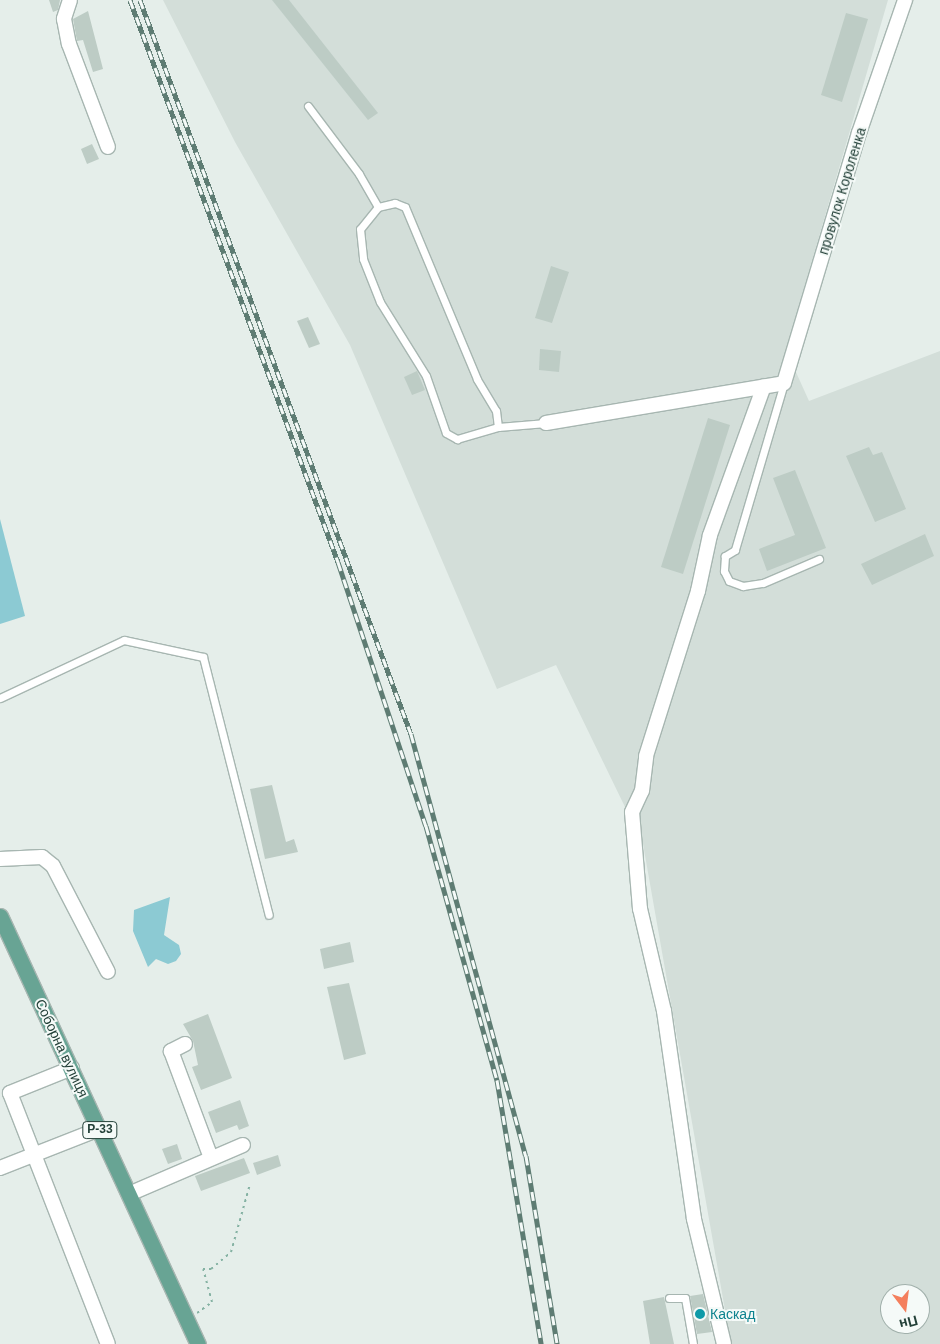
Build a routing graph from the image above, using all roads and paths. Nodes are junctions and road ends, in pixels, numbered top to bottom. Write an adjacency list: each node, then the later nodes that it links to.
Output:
1 (70, 0): 4 (street)
2 (904, 0): 6 (street, провулок Короленка)
3 (308, 106): 5 (lane)
4 (108, 147)
5 (378, 207): 9 (lane); 9 (lane)
6 (784, 383): 7 (street); 10 (lane)
7 (764, 386): 8 (street); 30 (street)
8 (546, 423): 9 (lane)
9 (498, 427)
10 (819, 560)
11 (0, 698): 13 (lane)
12 (0, 859): 15 (street)
13 (269, 915)
14 (0, 916): 17 (main road, Соборна вулиця / Р-33)
15 (108, 972)
16 (185, 1044): 21 (street)
17 (72, 1068): 18 (main road, Соборна вулиця / Р-33); 20 (street)
18 (99, 1128): 20 (street); 24 (main road, Соборна вулиця / Р-33)
19 (243, 1145): 21 (street)
20 (34, 1155): 22 (street); 27 (street)
21 (211, 1158): 24 (street)
22 (0, 1168)
23 (250, 1184): 26 (path)
24 (129, 1194): 26 (main road, Соборна вулиця / Р-33)
25 (669, 1298): 29 (lane)
26 (186, 1318): 28 (main road, Соборна вулиця / Р-33)
27 (108, 1344)
28 (198, 1344)
29 (693, 1344)
30 (724, 1344)

